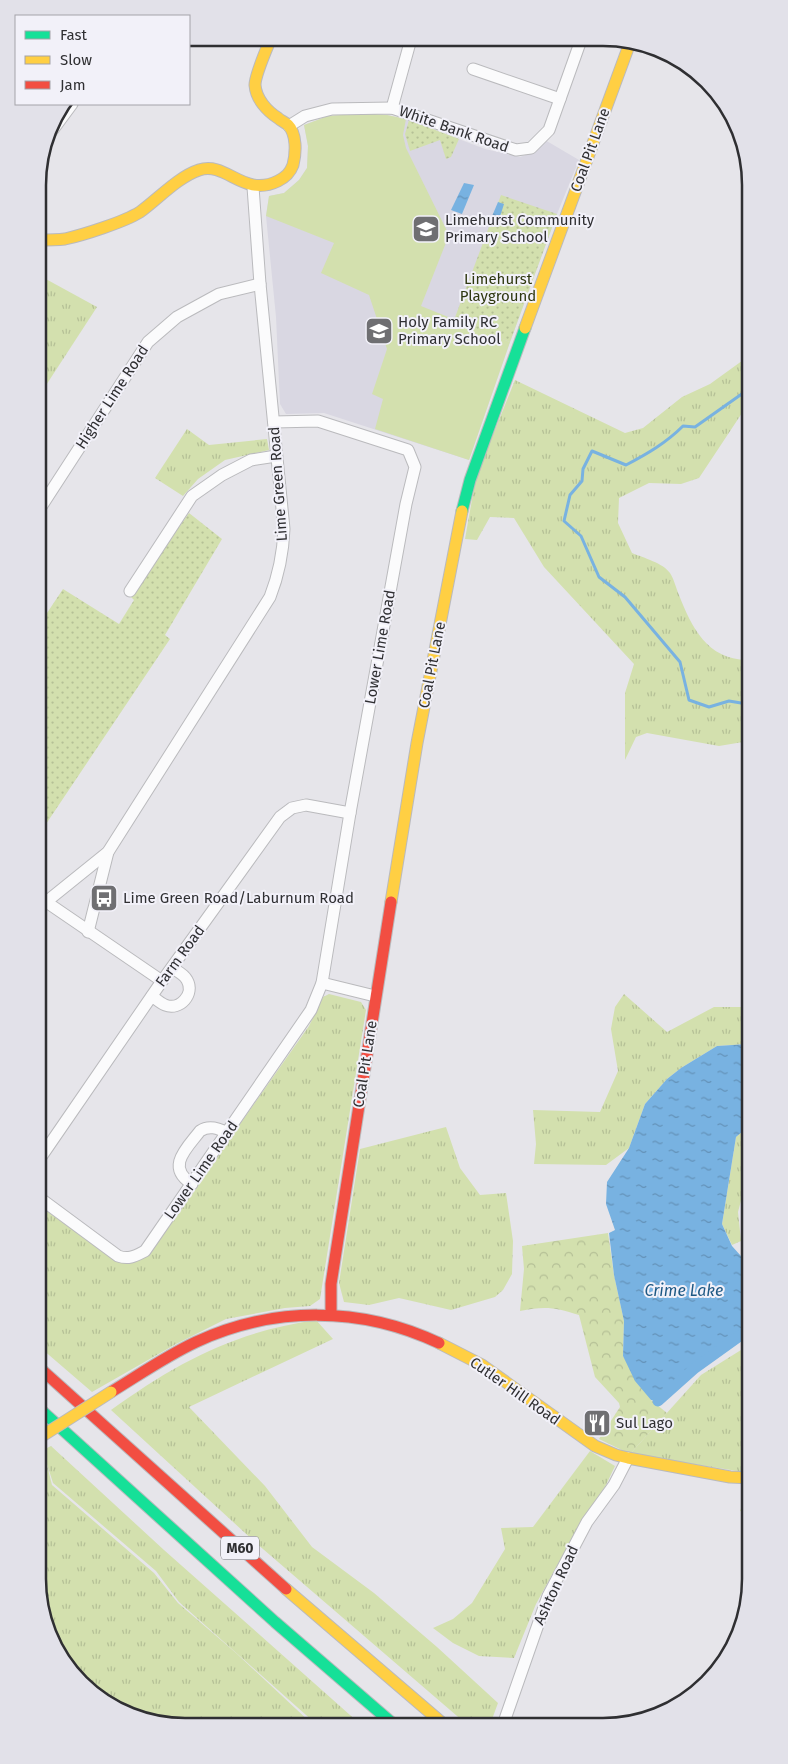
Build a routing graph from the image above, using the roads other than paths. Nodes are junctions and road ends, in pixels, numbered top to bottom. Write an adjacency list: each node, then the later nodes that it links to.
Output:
1 (409, 46): 7 (street)
2 (579, 46): 6 (street, White Bank Road)
3 (267, 47): 8 (main road)
4 (628, 49): 25 (main road, Coal Pit Lane)
5 (473, 68): 6 (street)
6 (560, 99): 7 (street, White Bank Road)
7 (392, 108): 8 (street, White Bank Road)
8 (289, 126): 9 (main road)
9 (253, 187): 10 (main road); 11 (street, Lime Green Road)
10 (47, 240)
11 (260, 284): 12 (street, Lime Green Road); 14 (street, Higher Lime Road)
12 (274, 422): 13 (street, Lime Green Road); 16 (street, Lower Lime Road)
13 (276, 456): 15 (street); 17 (street, Lime Green Road)
14 (47, 498)
15 (130, 591)
16 (350, 813): 21 (street, Farm Road); 23 (street, Lower Lime Road)
17 (108, 852): 18 (street, Lime Green Road); 20 (street, Lime Green Road)
18 (46, 897)
19 (46, 902): 20 (street)
20 (88, 932): 22 (street)
21 (172, 968): 22 (street, Farm Road); 24 (street)
22 (162, 981): 24 (street, Farm Road)
23 (322, 982): 25 (street); 26 (street, Lower Lime Road)
24 (152, 996): 27 (street, Farm Road)
25 (375, 996): 30 (main road, Coal Pit Lane)
26 (227, 1133): 28 (street, Lower Lime Road); 28 (street)
27 (46, 1149)
28 (192, 1184): 29 (street, Lower Lime Road)
29 (46, 1203)
30 (331, 1314): 33 (main road, Cutler Hill Road, bridge); 34 (main road, Cutler Hill Road)
31 (46, 1374): 37 (main road, M60)
32 (46, 1415): 36 (main road, M60)
33 (46, 1433)
34 (628, 1458): 35 (main road, Cutler Hill Road); 38 (street, Ashton Road)
35 (741, 1478)
36 (386, 1718)
37 (436, 1718)
38 (506, 1718)

